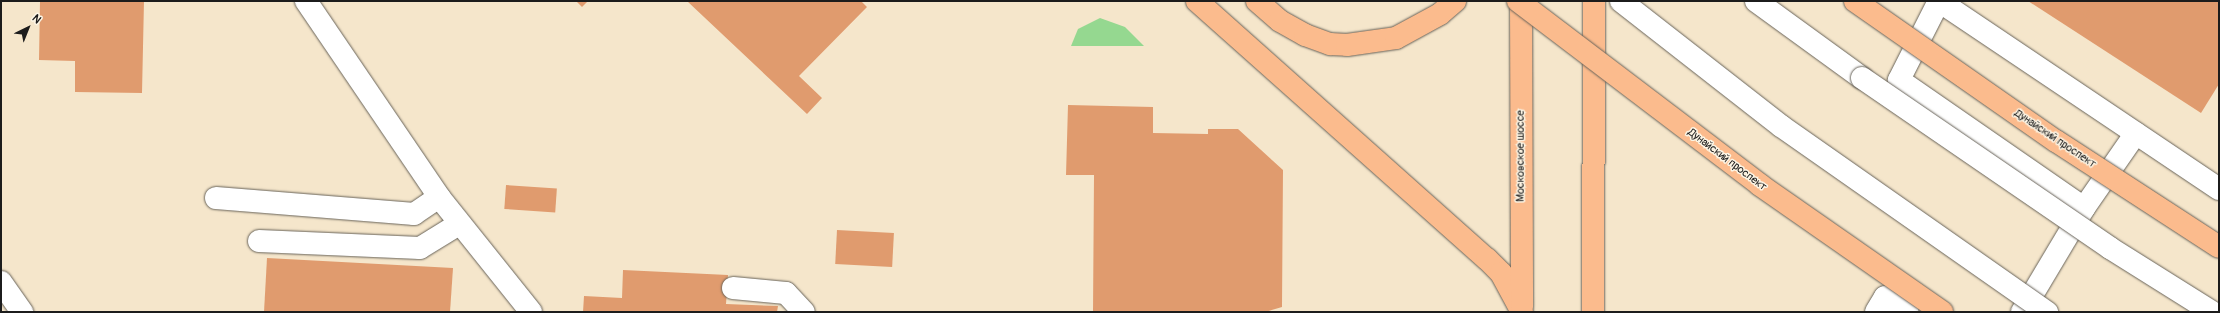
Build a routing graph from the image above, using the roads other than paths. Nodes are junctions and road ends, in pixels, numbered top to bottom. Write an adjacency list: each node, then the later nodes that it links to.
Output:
1 (306, 1): 15 (street)
2 (1196, 1): 26 (main road)
3 (1257, 1): 4 (main road)
4 (1455, 1)
5 (1518, 1): 30 (main road, Дунайский проспект, bridge)
6 (1521, 1): 26 (main road, Московское шоссе)
7 (1594, 1): 27 (main road)
8 (1621, 1): 32 (street, bridge)
9 (1756, 1): 33 (street, bridge)
10 (1855, 1): 20 (main road, Дунайский проспект, bridge)
11 (1939, 1): 12 (street); 17 (street)
12 (1963, 8): 13 (street)
13 (2136, 133): 14 (street); 17 (street)
14 (2218, 187)
15 (439, 197): 16 (street); 18 (street)
16 (216, 198)
17 (2084, 208): 31 (street)
18 (459, 224): 19 (street); 24 (street)
19 (259, 241)
20 (2219, 247)
21 (1, 282): 23 (street)
22 (733, 288): 25 (street)
23 (22, 312)
24 (531, 312)
25 (804, 312)
26 (1522, 312)
27 (1593, 312)
28 (1876, 312): 29 (street)
29 (1908, 312)
30 (1942, 312)
31 (2022, 312)
32 (2047, 312)
33 (2212, 312)

